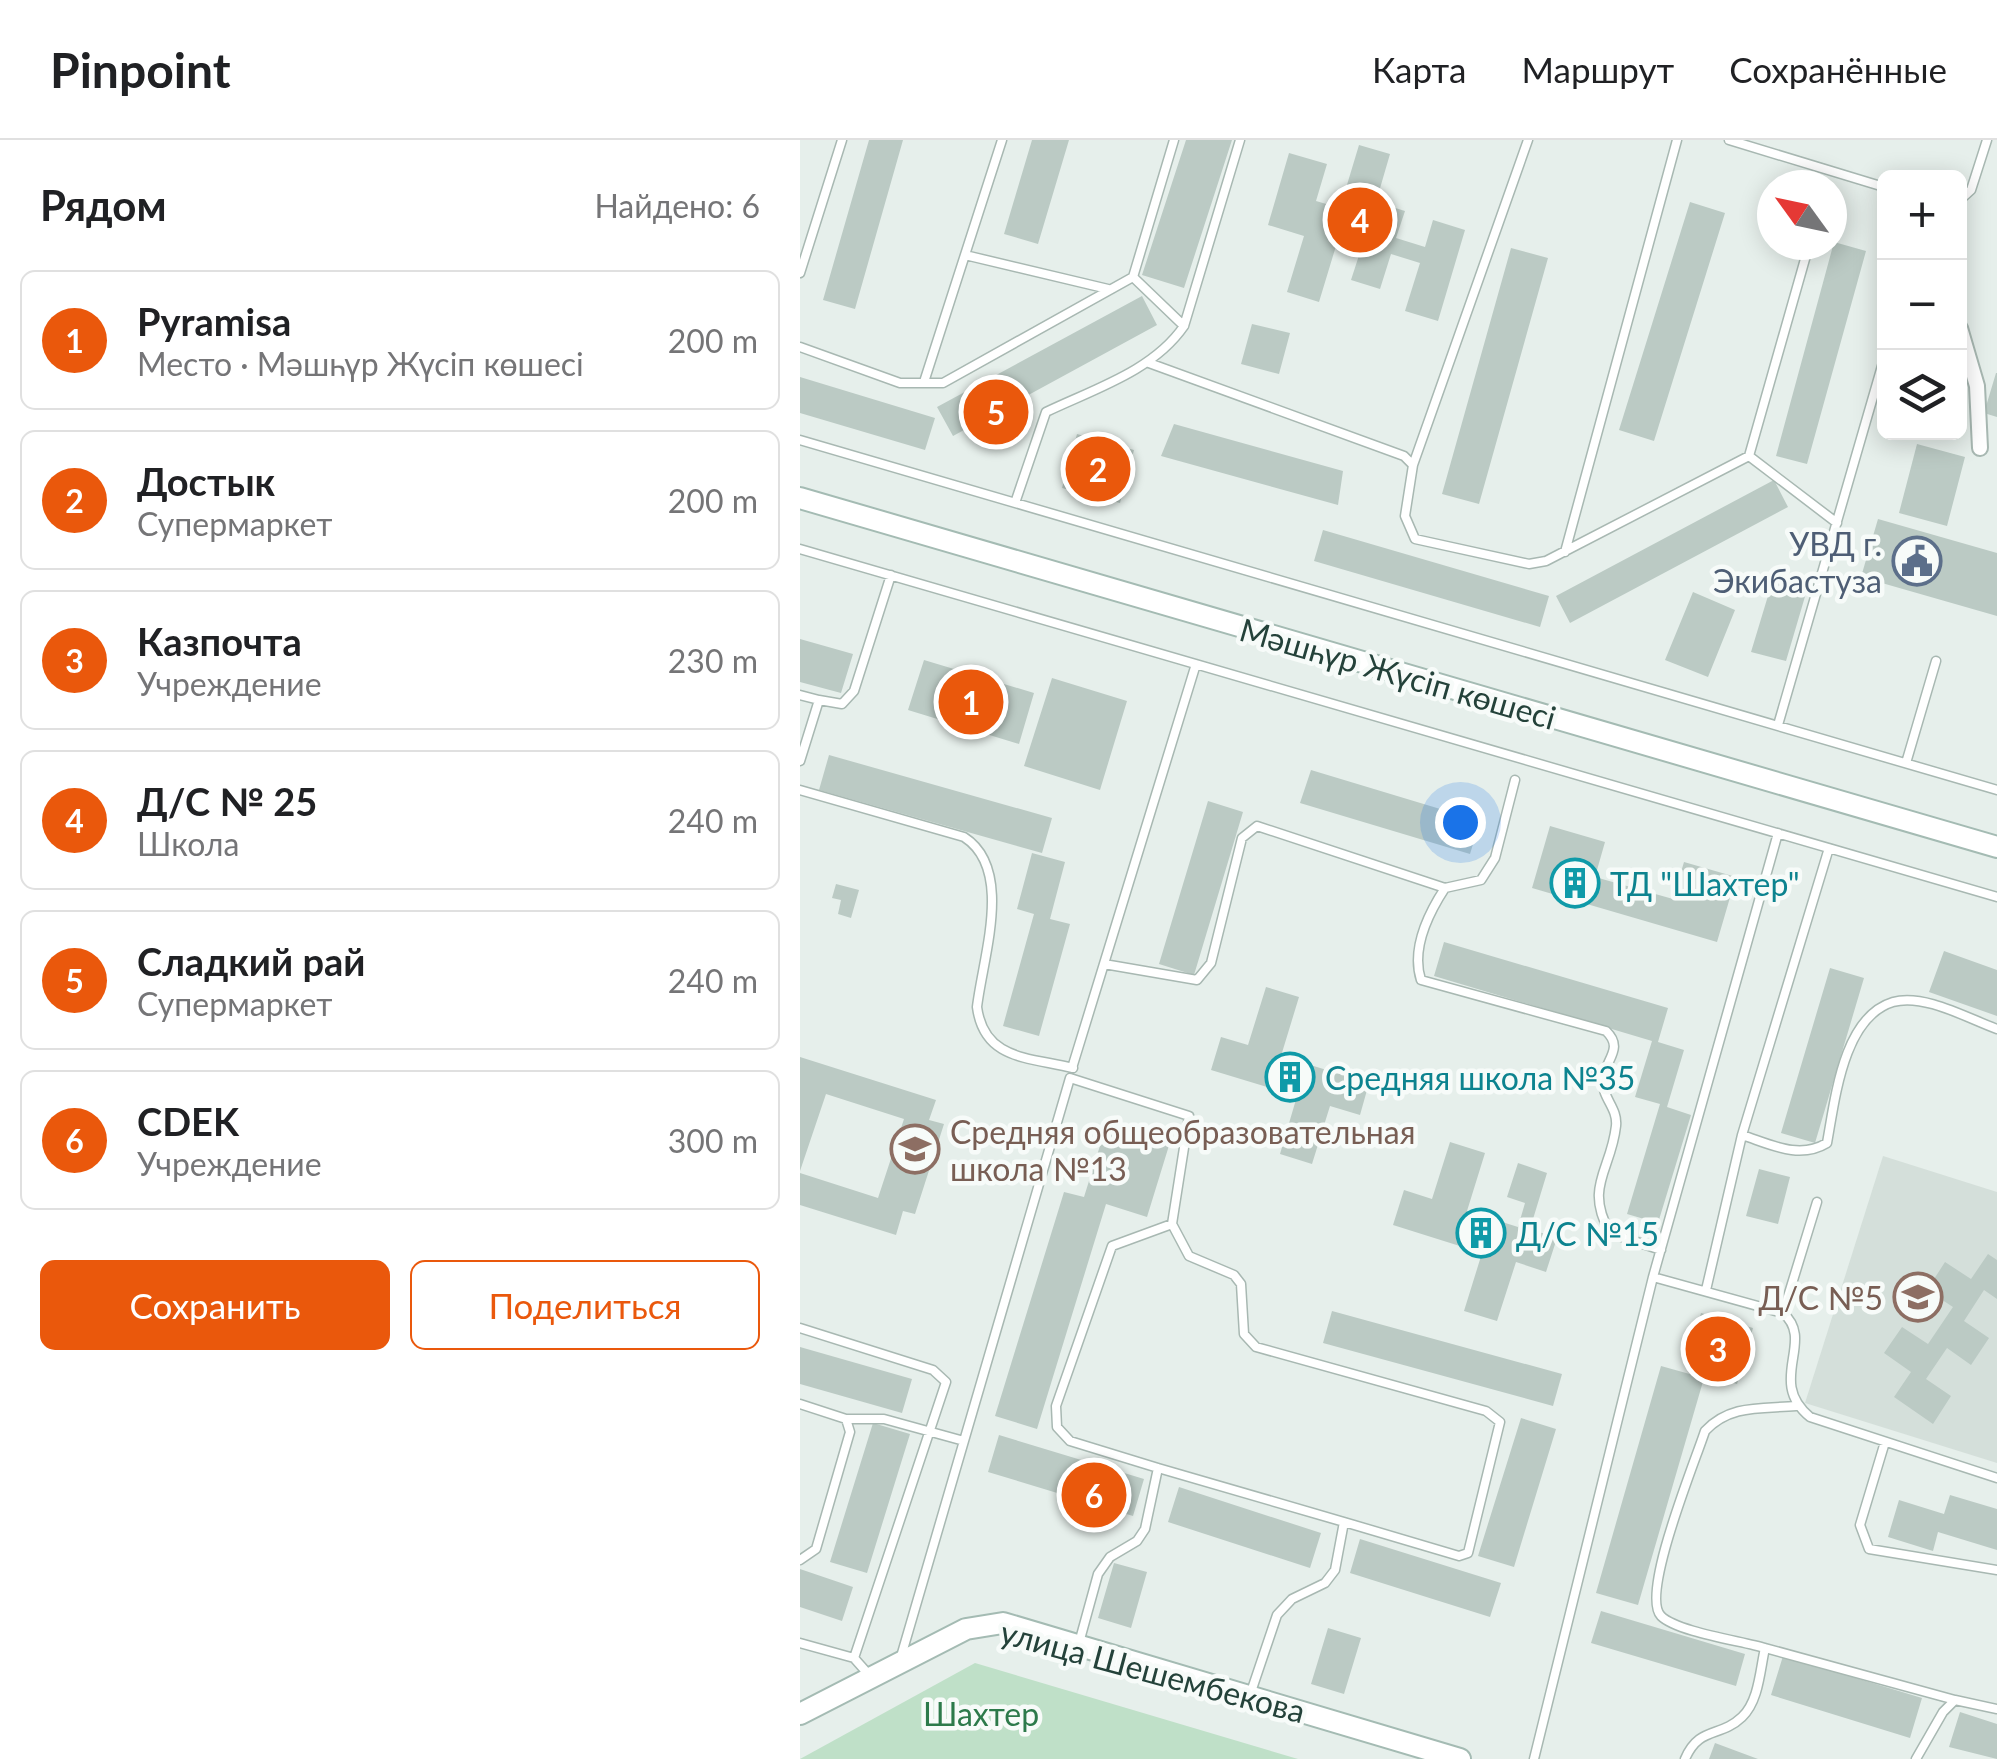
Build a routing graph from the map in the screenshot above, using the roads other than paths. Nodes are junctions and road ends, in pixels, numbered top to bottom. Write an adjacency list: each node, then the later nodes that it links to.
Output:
1 (842, 140): 15 (lane)
2 (1002, 140): 13 (lane)
3 (1174, 140): 16 (lane)
4 (1240, 140): 18 (lane)
5 (1528, 140): 27 (lane)
6 (1677, 140): 32 (lane)
7 (1729, 140): 9 (lane)
8 (1987, 140): 12 (lane)
9 (1827, 170)
10 (1847, 176): 11 (lane)
11 (1877, 186)
12 (1967, 194)
13 (965, 255): 17 (lane); 22 (lane)
14 (1805, 260): 26 (lane)
15 (800, 273)
16 (1133, 277): 17 (lane); 18 (lane)
17 (1108, 289): 22 (lane)
18 (1184, 326): 21 (lane)
19 (800, 347): 22 (lane)
20 (1967, 350): 25 (street)
21 (1149, 362): 27 (lane); 29 (lane)
22 (924, 382)
23 (1877, 383): 30 (lane)
24 (800, 440): 29 (lane)
25 (1980, 448)
26 (1748, 456): 30 (lane); 32 (lane)
27 (1413, 464): 32 (lane)
28 (800, 498): 45 (main road, Мәшһүр Жүсіп көшесі)
29 (1016, 500): 38 (lane)
30 (1837, 522): 38 (lane)
31 (800, 549): 33 (lane)
32 (1565, 552)
33 (891, 575): 35 (lane); 37 (lane)
34 (1936, 661): 40 (lane)
35 (1196, 664): 44 (lane); 49 (lane)
36 (800, 694): 37 (lane)
37 (819, 700): 39 (lane)
38 (1778, 724): 40 (lane)
39 (800, 760)
40 (1906, 762): 43 (lane)
41 (1515, 780): 47 (lane)
42 (800, 790): 51 (lane)
43 (1997, 790)
44 (1778, 834): 46 (lane); 55 (lane)
45 (1997, 847)
46 (1828, 848): 48 (lane); 52 (lane)
47 (1445, 888): 49 (lane); 55 (lane)
48 (1997, 897)
49 (1104, 964): 51 (lane)
50 (1997, 1029): 52 (lane)
51 (1071, 1073): 54 (lane); 64 (lane)
52 (1742, 1136): 57 (lane)
53 (1817, 1202): 58 (lane)
54 (1172, 1224): 66 (lane); 68 (lane)
55 (1661, 1250): 56 (lane)
56 (1653, 1278): 57 (lane); 82 (lane)
57 (1706, 1290): 58 (lane)
58 (1782, 1313): 61 (lane)
59 (800, 1328): 63 (lane)
60 (800, 1404): 62 (lane)
61 (1796, 1406): 65 (lane); 73 (lane)
62 (846, 1419): 63 (lane); 69 (lane)
63 (930, 1432): 64 (lane); 74 (lane)
64 (964, 1441): 75 (lane)
65 (1885, 1442): 67 (lane); 70 (lane)
66 (1158, 1468): 68 (lane); 72 (lane)
67 (1997, 1478)
68 (1344, 1522): 77 (lane)
69 (800, 1560)
70 (1997, 1570)
71 (800, 1643): 74 (lane)
72 (1077, 1647): 75 (main road, улица Шешембекова); 77 (main road, улица Шешембекова)
73 (1766, 1648): 78 (lane); 83 (lane)
74 (854, 1658): 76 (lane)
75 (899, 1662): 76 (main road, улица Шешембекова)
76 (870, 1676): 80 (main road, улица Шешембекова)
77 (1250, 1695): 81 (main road, улица Шешембекова)
78 (1955, 1700): 79 (lane); 84 (lane)
79 (1997, 1709)
80 (800, 1714)
81 (1460, 1759)
82 (1534, 1759)
83 (1685, 1759)
84 (1916, 1759)

